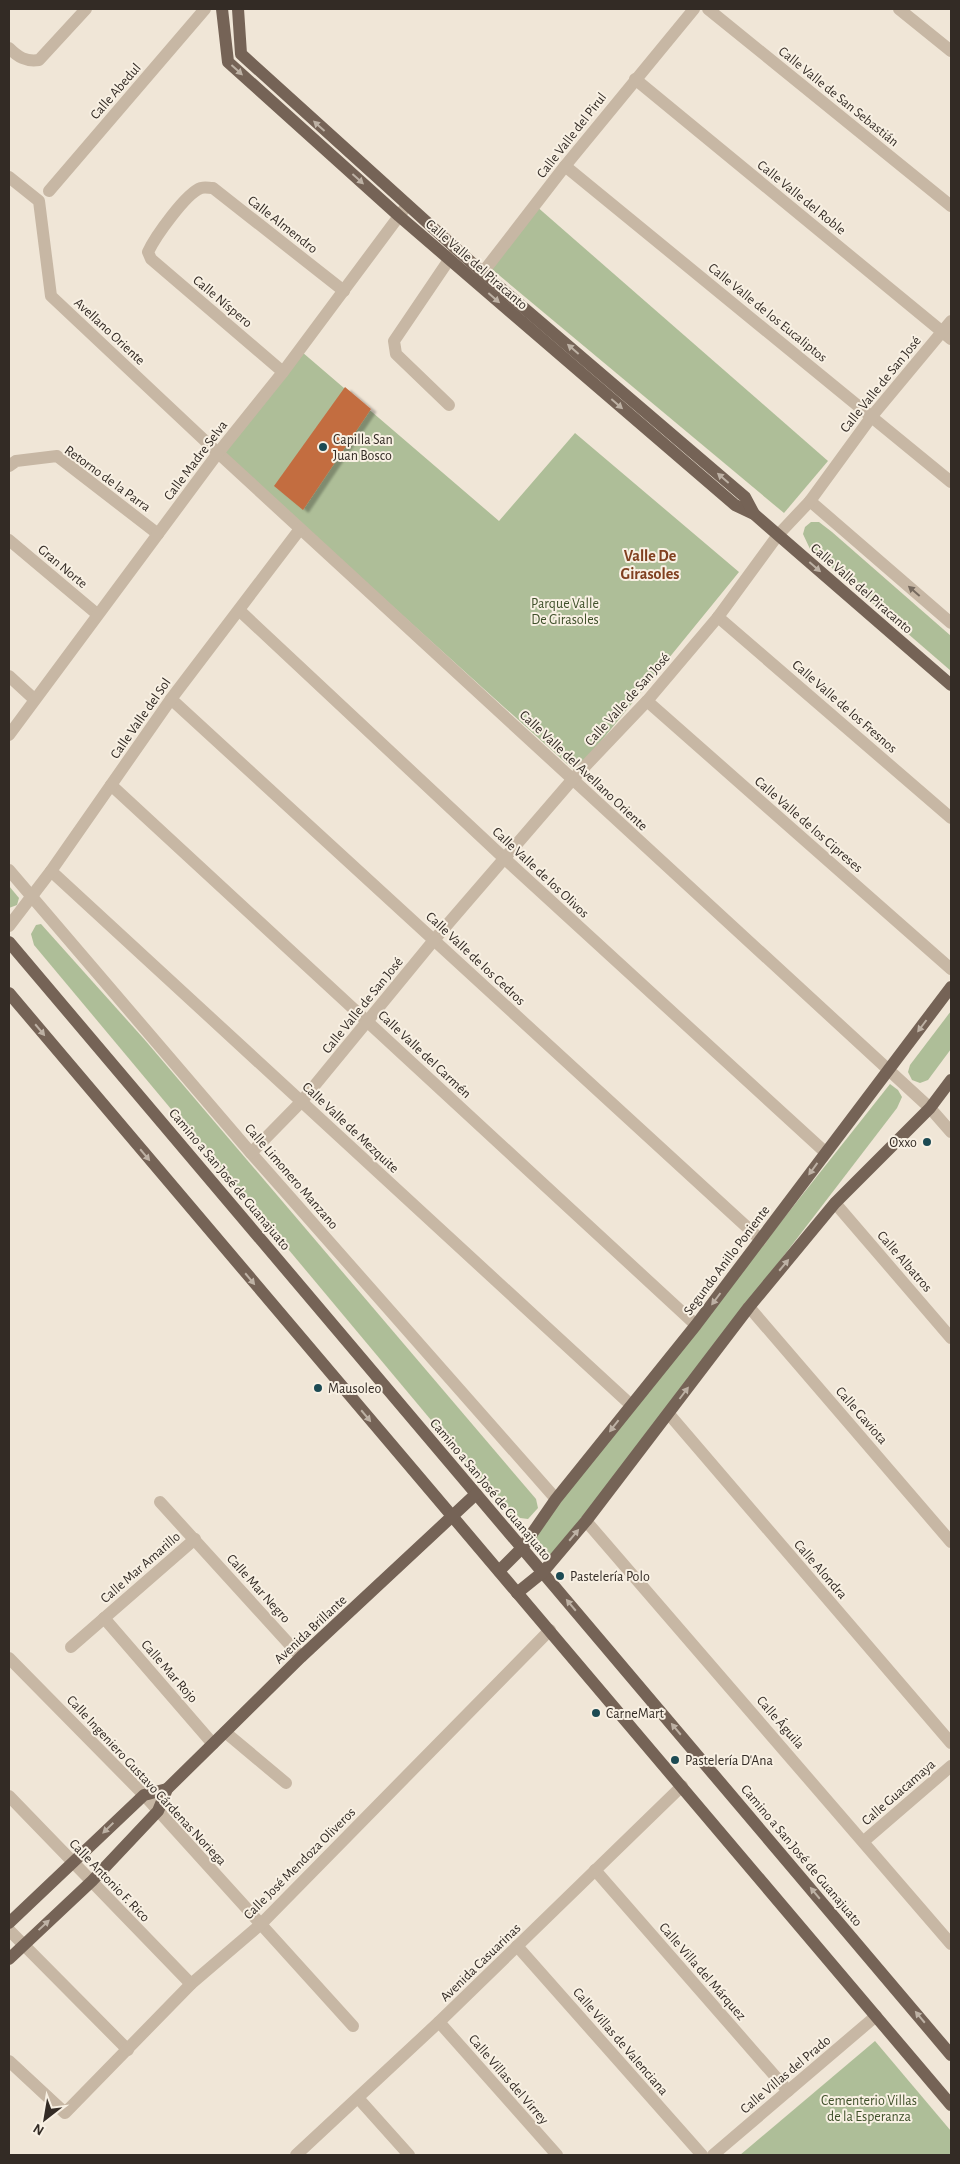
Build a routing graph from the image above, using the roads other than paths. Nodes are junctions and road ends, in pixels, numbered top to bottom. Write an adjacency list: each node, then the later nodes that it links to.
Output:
1 (86, 9): 8 (street)
2 (222, 9): 17 (main road, Calle Valle del Piracanto, one-way to 17)
3 (238, 9): 15 (main road, Calle Valle del Piracanto, one-way to 3)
4 (694, 9): 10 (street, Calle Valle del Pirul)
5 (708, 9): 16 (street, Calle Valle de San Sebastián)
6 (899, 9): 9 (street)
7 (206, 10): 14 (street, Calle Abedul)
8 (9, 48)
9 (951, 51)
10 (635, 79): 11 (street, Calle Valle del Pirul); 22 (street, Calle Valle del Roble)
11 (565, 166): 19 (street, Calle Valle del Pirul); 25 (street, Calle Valle de los Eucaliptos)
12 (9, 177): 26 (street, Avellano Oriente)
13 (202, 188): 20 (street, Calle Almendro); 23 (street, Calle Níspero)
14 (49, 191)
15 (407, 206): 17 (street, Calle Madre Selva); 18 (main road, Calle Valle del Piracanto)
16 (951, 206)
17 (399, 216): 18 (main road, Calle Valle del Piracanto); 20 (street, Calle Madre Selva)
18 (453, 254): 19 (main road, Calle Valle del Piracanto); 24 (street)
19 (479, 277): 32 (main road, Calle Valle del Piracanto)
20 (344, 291): 23 (street, Calle Madre Selva)
21 (951, 321): 22 (street, Calle Valle de San José)
22 (947, 335): 25 (street, Calle Valle de San José)
23 (283, 372): 26 (street, Calle Madre Selva)
24 (449, 405)
25 (872, 416): 28 (street, Calle Valle de los Eucaliptos); 29 (street, Calle Valle de San José)
26 (218, 454): 30 (street, Calle Valle del Avellano Oriente); 31 (street, Calle Madre Selva)
27 (9, 466): 31 (street, Retorno de la Parra)
28 (951, 482)
29 (810, 501): 32 (street, Calle Valle de San José); 37 (street, one-way to 29)
30 (300, 529): 34 (street, Calle Valle del Sol); 44 (street, Calle Valle del Avellano Oriente)
31 (158, 534): 35 (street, Calle Madre Selva)
32 (778, 535): 36 (street, Calle Valle de San José); 39 (main road, Calle Valle del Piracanto, one-way to 39)
33 (9, 540): 35 (street, Gran Norte)
34 (240, 611): 41 (street, Calle Valle del Sol); 47 (street, Calle Valle de los Olivos)
35 (97, 614): 40 (street, Calle Madre Selva)
36 (718, 617): 42 (street, Calle Valle de San José); 46 (street, Calle Valle de los Fresnos)
37 (951, 623)
38 (9, 676): 40 (street)
39 (951, 684)
40 (34, 699): 43 (street, Calle Madre Selva)
41 (171, 699): 45 (street, Calle Valle del Sol); 52 (street, Calle Valle de los Cedros)
42 (647, 701): 44 (street, Calle Valle de San José); 54 (street, Calle Valle de los Cipreses)
43 (9, 735)
44 (572, 780): 47 (street, Calle Valle de San José); 58 (street, Calle Valle del Avellano Oriente)
45 (111, 785): 49 (street, Calle Valle del Sol); 57 (street, Calle Valle del Carmén)
46 (951, 818)
47 (505, 860): 52 (street, Calle Valle de San José); 63 (street, Calle Valle de los Olivos)
48 (9, 870): 50 (street, Calle Limonero Manzano)
49 (51, 871): 50 (street, Calle Valle del Sol); 60 (street, Calle Valle de Mezquite)
50 (32, 897): 51 (street, Calle Valle del Sol); 64 (street, Calle Limonero Manzano)
51 (9, 926)
52 (434, 940): 57 (street, Calle Valle de San José); 66 (street, Calle Valle de los Cedros)
53 (9, 942): 72 (main road, Camino a San José de Guanajuato)
54 (951, 969)
55 (951, 987): 58 (main road, Segundo Anillo Poniente, one-way to 58)
56 (9, 993): 75 (main road, one-way to 75)
57 (369, 1022): 60 (street, Calle Valle de San José); 68 (street, Calle Valle del Carmén)
58 (889, 1070): 61 (street, Calle Valle del Avellano Oriente); 63 (main road, Segundo Anillo Poniente)
59 (951, 1080): 61 (main road)
60 (301, 1102): 64 (street, Calle Valle de San José); 70 (street, Calle Valle de Mezquite)
61 (930, 1108): 62 (street, Calle Valle del Avellano Oriente); 65 (main road)
62 (951, 1132)
63 (825, 1152): 66 (main road, Segundo Anillo Poniente, one-way to 66)
64 (251, 1153): 73 (street, Calle Limonero Manzano)
65 (835, 1203): 67 (main road, one-way to 65); 69 (street, Calle Albatros)
66 (760, 1240): 68 (main road, Segundo Anillo Poniente, one-way to 68)
67 (750, 1307): 71 (main road, one-way to 67); 78 (street, Calle Gaviota)
68 (696, 1325): 70 (main road, Segundo Anillo Poniente)
69 (951, 1338)
70 (631, 1405): 73 (main road, Segundo Anillo Poniente, one-way to 73)
71 (668, 1413): 76 (main road); 90 (street, Calle Alondra)
72 (476, 1494): 75 (main road, Avenida Brillante); 79 (main road, Camino a San José de Guanajuato)
73 (556, 1499): 79 (main road, Segundo Anillo Poniente)
74 (160, 1502): 77 (street, Calle Mar Negro)
75 (452, 1517): 80 (main road); 86 (main road, Avenida Brillante)
76 (586, 1521): 81 (main road, one-way to 76); 98 (street, Calle Águila)
77 (195, 1540): 83 (street, Calle Mar Amarillo); 86 (street, Calle Mar Negro)
78 (951, 1542)
79 (522, 1548): 80 (main road, Segundo Anillo Poniente); 81 (main road, Camino a San José de Guanajuato)
80 (499, 1572): 82 (main road)
81 (543, 1572): 82 (main road); 114 (main road, Camino a San José de Guanajuato, one-way to 81)
82 (518, 1593): 84 (main road)
83 (104, 1618): 85 (street, Calle Mar Amarillo); 89 (street, Calle Mar Rojo)
84 (550, 1630): 93 (main road); 103 (street, Calle José Mendoza Oliveros)
85 (71, 1647)
86 (300, 1657): 88 (main road, Avenida Brillante)
87 (9, 1658): 95 (street, Calle Ingeniero Gustavo Cárdenas Noriega)
88 (224, 1732): 89 (main road, Avenida Brillante); 92 (street)
89 (213, 1744): 94 (main road, Avenida Brillante)
90 (951, 1744)
91 (951, 1766): 98 (street, Calle Guacamaya)
92 (286, 1783)
93 (682, 1786): 100 (street, Avenida Casuarinas); 110 (main road)
94 (168, 1789): 95 (main road); 97 (main road, Avenida Brillante)
95 (144, 1795): 97 (street, Calle Ingeniero Gustavo Cárdenas Noriega); 99 (main road, one-way to 99)
96 (9, 1796): 99 (street, Calle Antonio F. Rico)
97 (158, 1811): 101 (main road, Avenida Brillante); 103 (street, Calle Ingeniero Gustavo Cárdenas Noriega)
98 (864, 1841): 106 (street, Calle Águila)
99 (72, 1863): 101 (street, Calle Antonio F. Rico); 102 (main road)
100 (595, 1870): 107 (street, Avenida Casuarinas); 116 (street, Calle Villa del Márquez)
101 (92, 1881): 105 (main road, Avenida Brillante, one-way to 101); 109 (street, Calle Antonio F. Rico)
102 (9, 1923)
103 (261, 1924): 109 (street, Calle José Mendoza Oliveros); 112 (street, Calle Ingeniero Gustavo Cárdenas Noriega)
104 (9, 1930): 105 (street)
105 (23, 1944): 108 (main road, Avenida Brillante); 113 (street)
106 (951, 1944)
107 (517, 1946): 111 (street, Avenida Casuarinas); 122 (street, Calle Villas de Valenciana)
108 (9, 1958)
109 (191, 1984): 113 (street, Calle José Mendoza Oliveros)
110 (876, 2016): 116 (street, Calle Villas del Prado); 118 (main road)
111 (439, 2022): 117 (street, Avenida Casuarinas); 121 (street, Calle Villas del Virrey)
112 (353, 2026)
113 (128, 2050): 115 (street, Calle José Mendoza Oliveros)
114 (951, 2054)
115 (9, 2061)
116 (788, 2091): 123 (street, Calle Villas del Prado)
117 (358, 2098): 119 (street, Avenida Casuarinas); 120 (street)
118 (951, 2105)
119 (296, 2155)
120 (410, 2155)
121 (557, 2155)
122 (702, 2155)
123 (713, 2155)

